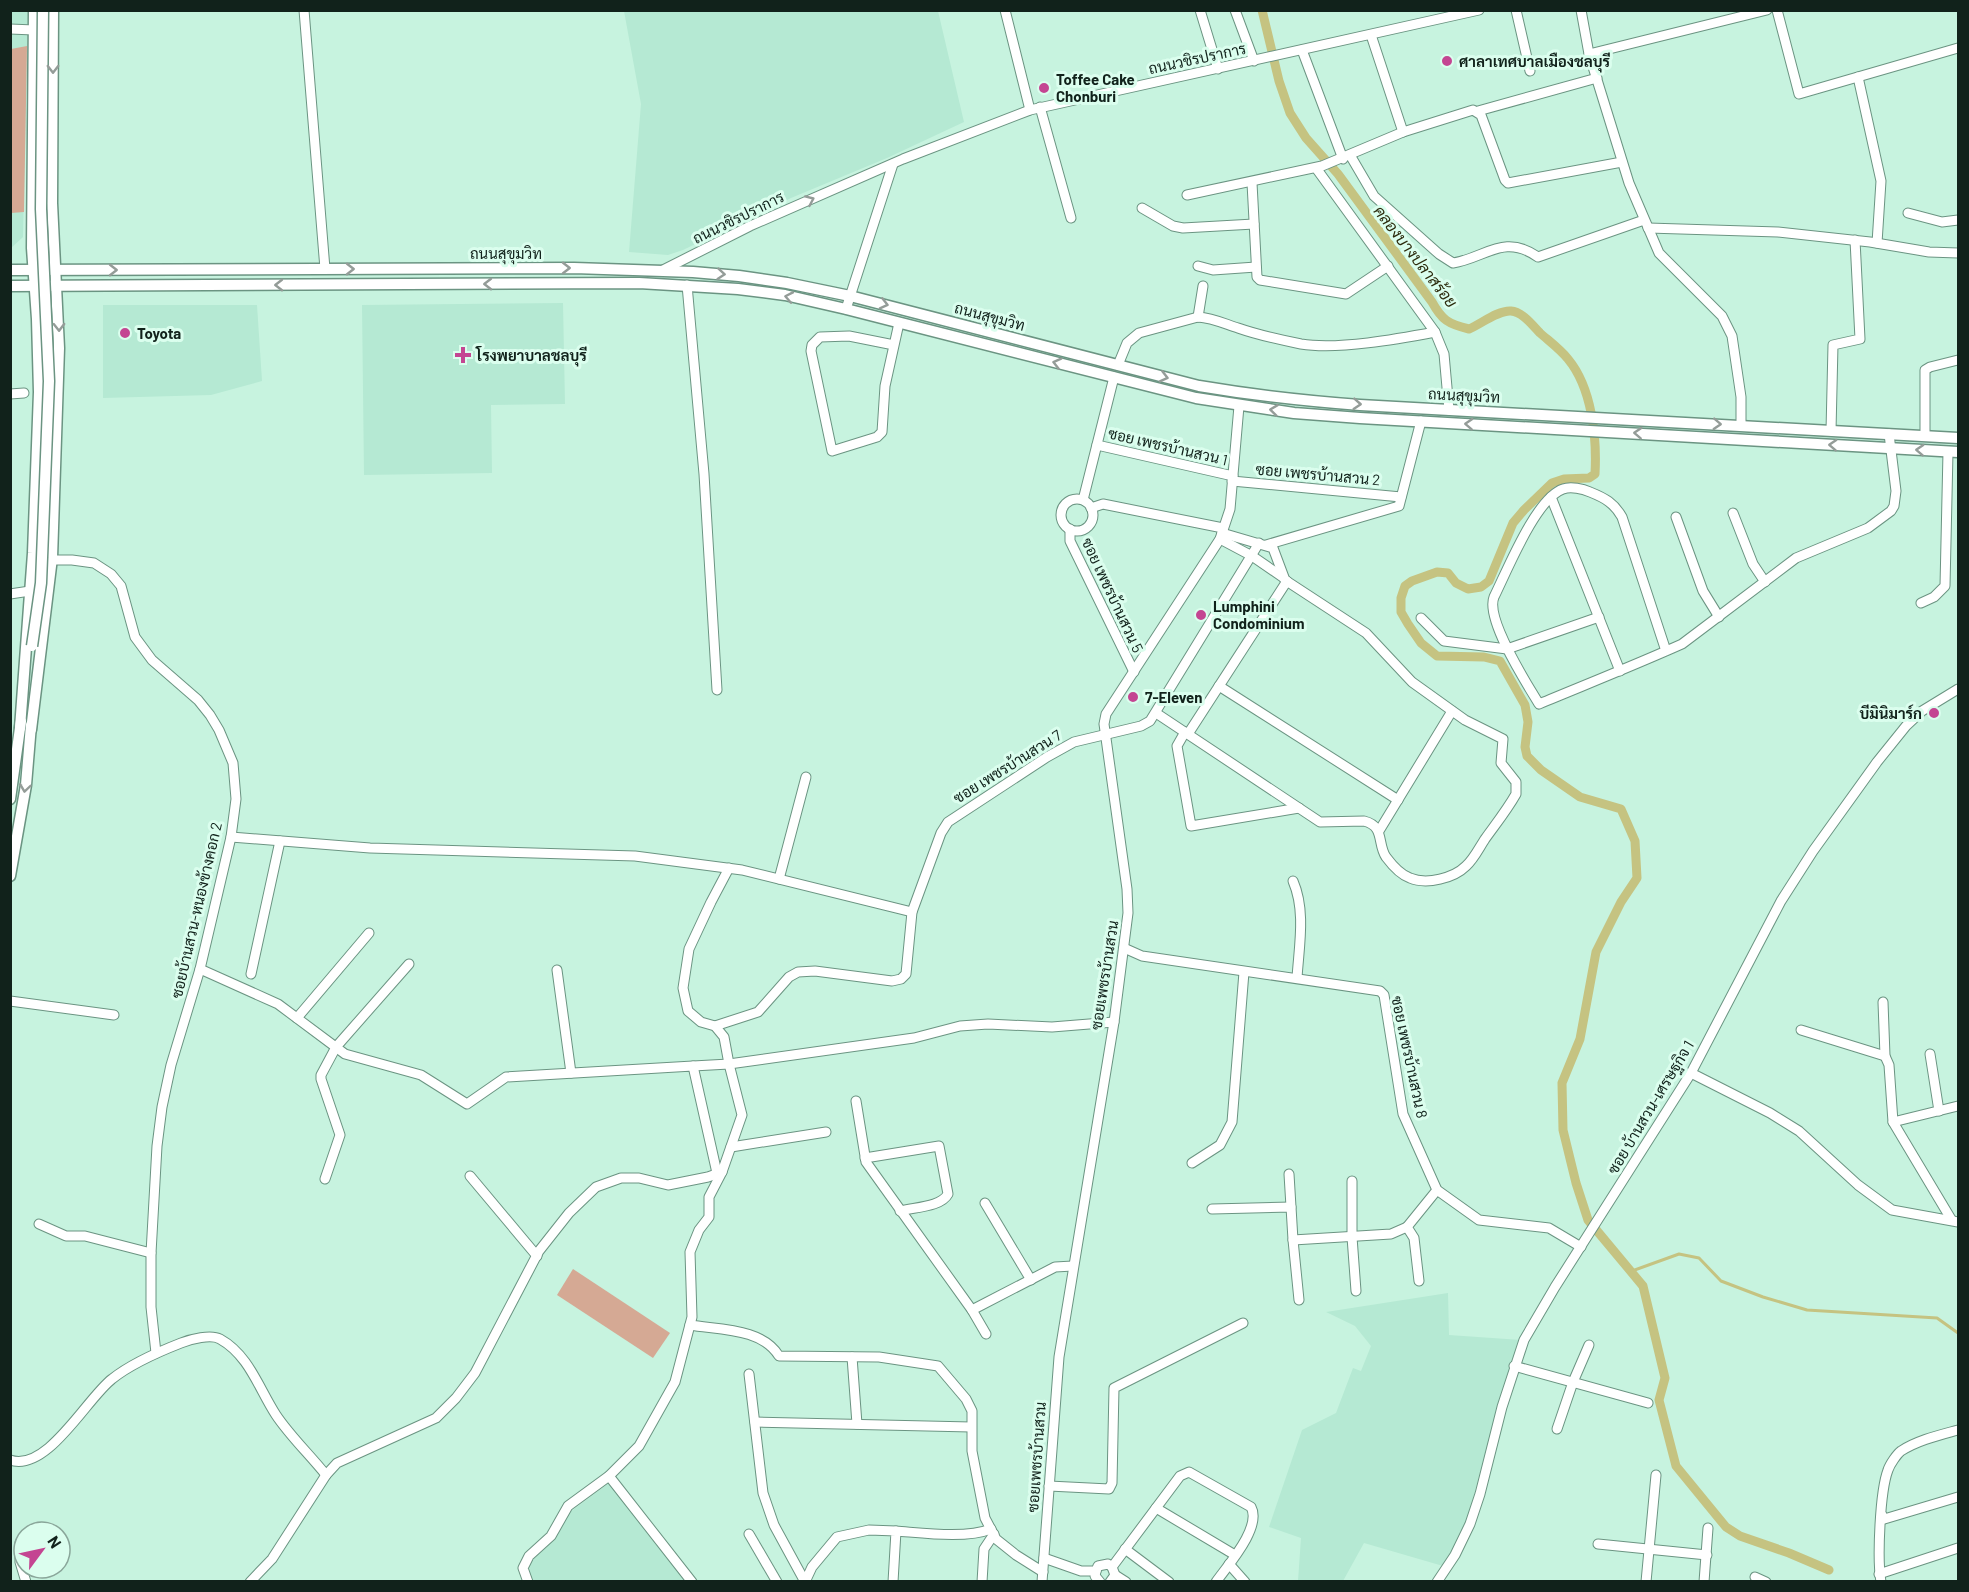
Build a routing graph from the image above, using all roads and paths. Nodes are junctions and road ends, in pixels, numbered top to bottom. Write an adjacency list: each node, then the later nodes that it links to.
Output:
1 (34, 10): 14 (main road)
2 (43, 10): 110 (main road, bridge)
3 (54, 10): 48 (main road, one-way to 48)
4 (304, 10): 45 (street)
5 (1005, 10): 24 (street)
6 (1200, 10): 20 (street)
7 (1235, 10): 19 (street)
8 (1479, 10): 15 (street, ถนนวชิรปราการ)
9 (1516, 10): 21 (street)
10 (1581, 10): 18 (street)
11 (1767, 10): 18 (street)
12 (1777, 10): 22 (street)
13 (10, 29): 14 (street)
14 (34, 30): 47 (main road)
15 (1371, 35): 17 (street, ถนนวชิรปราการ); 26 (street)
16 (1959, 48): 22 (street)
17 (1302, 50): 19 (street, ถนนวชิรปราการ); 27 (street)
18 (1589, 54): 23 (street)
19 (1254, 61): 20 (street, ถนนวชิรปราการ)
20 (1218, 69): 24 (street, ถนนวชิรปราการ)
21 (1530, 71)
22 (1858, 77): 40 (street)
23 (1597, 78): 25 (street); 28 (street)
24 (1035, 108): 29 (street, ถนนวชิรปราการ); 35 (street)
25 (1478, 111): 26 (street); 28 (street)
26 (1403, 132): 27 (street)
27 (1343, 159): 30 (street); 38 (street)
28 (1622, 162): 38 (street)
29 (893, 164): 49 (street, ถนนวชิรปราการ, one-way to 29); 55 (street)
30 (1319, 167): 31 (street); 43 (street)
31 (1252, 183): 32 (street); 37 (street)
32 (1187, 195)
33 (1142, 208): 37 (street)
34 (1908, 213): 36 (street)
35 (1071, 219)
36 (1959, 220)
37 (1254, 224): 44 (street)
38 (1646, 224): 39 (street); 73 (street)
39 (1855, 240): 40 (street); 74 (street)
40 (1877, 243): 41 (street)
41 (1959, 253)
42 (1198, 266): 44 (street)
43 (1388, 266): 44 (street); 59 (street)
44 (1256, 267)
45 (325, 269): 48 (main road, ถนนสุขุมวิท, one-way to 45); 49 (main road, ถนนสุขุมวิท, one-way to 49)
46 (10, 270): 47 (main road, ถนนสุขุมวิท)
47 (33, 270): 48 (main road, ถนนสุขุมวิท); 50 (main road)
48 (55, 270): 53 (main road)
49 (663, 270): 55 (main road, ถนนสุขุมวิท, one-way to 55)
50 (35, 285): 52 (main road, ถนนสุขุมวิท); 53 (main road, ถนนสุขุมวิท); 64 (main road)
51 (687, 285): 53 (main road, ถนนสุขุมวิท, one-way to 53); 56 (main road, ถนนสุขุมวิท, one-way to 51); 107 (street)
52 (10, 286)
53 (57, 286): 65 (main road, one-way to 65)
54 (1203, 286): 57 (street)
55 (850, 296): 56 (street); 62 (main road, ถนนสุขุมวิท, one-way to 62)
56 (846, 309): 58 (main road, ถนนสุขุมวิท)
57 (1198, 317): 59 (street); 62 (street)
58 (899, 322): 60 (street); 63 (main road, ถนนสุขุมวิท, one-way to 58)
59 (1435, 332): 69 (street)
60 (894, 345): 60 (street)
61 (1959, 360): 76 (street)
62 (1113, 364): 69 (main road, ถนนสุขุมวิท, one-way to 69)
63 (1114, 377): 68 (main road, ถนนสุขุมวิท); 78 (street)
64 (39, 378): 65 (main road); 95 (main road)
65 (58, 379): 92 (main road)
66 (24, 393): 67 (street)
67 (10, 394)
68 (1239, 406): 71 (main road, ถนนสุขุมวิท, one-way to 68); 81 (street, ซอยเพชรบ้านสวน)
69 (1449, 410): 70 (main road, ถนนสุขุมวิท)
70 (1510, 413): 72 (main road); 73 (main road, ถนนสุขุมวิท, one-way to 73)
71 (1421, 421): 72 (main road, ถนนสุขุมวิท, one-way to 71); 82 (street)
72 (1509, 426): 79 (main road, ถนนสุขุมวิท, one-way to 72)
73 (1741, 426): 74 (main road, ถนนสุขุมวิท)
74 (1831, 431): 75 (main road, ถนนสุขุมวิท)
75 (1889, 434): 76 (main road, ถนนสุขุมวิท); 79 (street)
76 (1925, 436): 77 (main road, ถนนสุขุมวิท)
77 (1959, 438)
78 (1097, 445): 81 (street, ซอย เพชรบ้านสวน 1); 84 (street)
79 (1891, 448): 80 (main road, ถนนสุขุมวิท, one-way to 79); 94 (street)
80 (1953, 452): 97 (street)
81 (1233, 478): 82 (street, ซอย เพชรบ้านสวน 2); 89 (street, ซอยเพชรบ้านสวน)
82 (1401, 497): 90 (street)
83 (1551, 497): 98 (street); 101 (street); 102 (street)
84 (1083, 500): 85 (street); 88 (street)
85 (1091, 508): 88 (street); 89 (street)
86 (1733, 513): 94 (street)
87 (1676, 517): 99 (street)
88 (1070, 529): 104 (street, ซอย เพชรบ้านสวน 5)
89 (1222, 533): 90 (street); 91 (street); 104 (street, ซอยเพชรบ้านสวน)
90 (1262, 544): 91 (street); 93 (street)
91 (1252, 556): 93 (street); 109 (street)
92 (52, 560): 110 (main road); 118 (street, ซอยบ้านสวน-หนองข้างคอก 2)
93 (1285, 579): 105 (street); 108 (street)
94 (1765, 582): 99 (street)
95 (30, 591): 96 (street); 110 (main road)
96 (10, 594)
97 (1921, 603)
98 (1599, 617): 101 (street); 103 (street)
99 (1719, 617): 102 (street)
100 (1421, 618): 101 (street)
101 (1507, 649): 103 (street)
102 (1666, 651): 103 (street)
103 (1620, 671)
104 (1134, 672): 112 (street, ซอยเพชรบ้านสวน)
105 (1219, 686): 111 (street); 115 (street)
106 (1959, 689): 146 (street, ซอย บ้านสวน-เศรษฐกิจ 1)
107 (717, 690)
108 (1452, 711): 115 (street); 117 (street)
109 (1156, 713): 111 (street); 112 (street, ซอย เพชรบ้านสวน 7)
110 (25, 729): 114 (main road); 121 (main road, one-way to 121)
111 (1186, 733): 116 (street); 116 (street)
112 (1105, 735): 124 (street, ซอย เพชรบ้านสวน 7); 126 (street, ซอยเพชรบ้านสวน)
113 (806, 777): 122 (street)
114 (10, 799)
115 (1398, 800): 117 (street)
116 (1299, 808): 117 (street)
117 (1379, 831)
118 (231, 837): 119 (street); 128 (street, ซอยบ้านสวน-หนองข้างคอก 2)
119 (280, 841): 120 (street); 131 (street)
120 (729, 868): 122 (street); 138 (street)
121 (10, 876)
122 (779, 879): 124 (street)
123 (1293, 881): 132 (street)
124 (912, 912): 138 (street, ซอย เพชรบ้านสวน 7)
125 (369, 933): 136 (street)
126 (1124, 948): 130 (street, ซอย เพชรบ้านสวน 8); 137 (street, ซอยเพชรบ้านสวน)
127 (409, 964): 140 (street)
128 (200, 969): 136 (street); 171 (street, ซอยบ้านสวน-หนองข้างคอก 2)
129 (557, 969): 145 (street)
130 (1244, 972): 132 (street, ซอย เพชรบ้านสวน 8); 154 (street)
131 (250, 974)
132 (1297, 978): 160 (street, ซอย เพชรบ้านสวน 8)
133 (10, 1001): 135 (street)
134 (1883, 1002): 142 (street)
135 (114, 1015)
136 (297, 1018): 140 (street)
137 (1114, 1022): 143 (street); 173 (street, ซอยเพชรบ้านสวน)
138 (715, 1026): 143 (street)
139 (1802, 1030): 142 (street)
140 (336, 1047): 145 (street); 158 (street)
141 (1930, 1054): 149 (street)
142 (1885, 1056): 150 (street)
143 (729, 1064): 144 (street); 152 (street)
144 (693, 1066): 145 (street); 155 (street)
145 (571, 1073)
146 (1691, 1073): 165 (street); 170 (street, ซอย บ้านสวน-เศรษฐกิจ 1)
147 (856, 1101): 153 (street)
148 (1959, 1106): 149 (street)
149 (1939, 1111): 150 (street)
150 (1893, 1122): 165 (street)
151 (826, 1132): 152 (street)
152 (731, 1147): 155 (street)
153 (866, 1158): 164 (street); 164 (street)
154 (1192, 1163)
155 (720, 1173): 172 (street); 180 (street)
156 (1289, 1174): 162 (street)
157 (470, 1176): 172 (street)
158 (325, 1179)
159 (1352, 1181): 168 (street)
160 (1437, 1190): 167 (street); 170 (street)
161 (984, 1203): 174 (street)
162 (1291, 1207): 163 (street); 169 (street)
163 (1212, 1209)
164 (900, 1210): 178 (street)
165 (1955, 1220)
166 (39, 1224): 171 (street)
167 (1407, 1227): 168 (street); 175 (street)
168 (1353, 1237): 169 (street); 176 (street)
169 (1293, 1239): 177 (street)
170 (1581, 1247): 185 (street, ซอย บ้านสวน-เศรษฐกิจ 1)
171 (151, 1253): 183 (street, ซอยบ้านสวน-หนองข้างคอก 2)
172 (537, 1256): 195 (street)
173 (1073, 1266): 174 (street); 198 (street, ซอยเพชรบ้านสวน)
174 (1031, 1280): 178 (street)
175 (1419, 1281)
176 (1356, 1291)
177 (1299, 1300)
178 (972, 1310): 181 (street)
179 (1243, 1323): 198 (street)
180 (690, 1325): 184 (street); 197 (street)
181 (986, 1334)
182 (1589, 1345): 187 (street)
183 (156, 1353): 194 (street); 195 (street)
184 (852, 1357): 190 (street); 191 (street)
185 (1514, 1366): 187 (street); 231 (street, ซอย บ้านสวน-เศรษฐกิจ 1)
186 (749, 1374): 189 (street)
187 (1572, 1382): 188 (street); 192 (street)
188 (1648, 1403)
189 (755, 1422): 190 (street); 223 (street)
190 (857, 1424): 191 (street)
191 (972, 1427): 204 (street)
192 (1557, 1429)
193 (1959, 1430): 201 (street)
194 (10, 1460)
195 (326, 1475): 219 (street)
196 (1656, 1475): 207 (street)
197 (609, 1476): 220 (street); 221 (street)
198 (1049, 1486): 212 (street, ซอยเพชรบ้านสวน)
199 (1959, 1497): 201 (street)
200 (1156, 1508): 209 (street); 210 (street); 210 (street)
201 (1881, 1520): 218 (street)
202 (1708, 1528): 211 (street)
203 (896, 1531): 204 (street); 223 (street); 224 (street)
204 (993, 1532): 216 (street); 225 (street)
205 (749, 1534): 222 (street)
206 (1598, 1544): 207 (street)
207 (1649, 1548): 211 (street); 232 (street)
208 (1959, 1548): 218 (street)
209 (1125, 1549): 215 (street); 228 (street)
210 (1236, 1555): 213 (street)
211 (1707, 1555): 233 (street)
212 (1044, 1558): 214 (street); 216 (street, ซอยเพชรบ้านสวน)
213 (1229, 1564): 229 (street); 230 (street)
214 (1095, 1570): 215 (street); 226 (street)
215 (1113, 1574): 227 (street)
216 (1042, 1577)
217 (1755, 1577): 234 (street)
218 (1880, 1578)
219 (250, 1581)
220 (528, 1581)
221 (692, 1581)
222 (777, 1581)
223 (805, 1581)
224 (893, 1581)
225 (982, 1581)
226 (1100, 1581)
227 (1126, 1581)
228 (1169, 1581)
229 (1216, 1581)
230 (1245, 1581)
231 (1437, 1581)
232 (1646, 1581)
233 (1704, 1581)
234 (1766, 1581)

